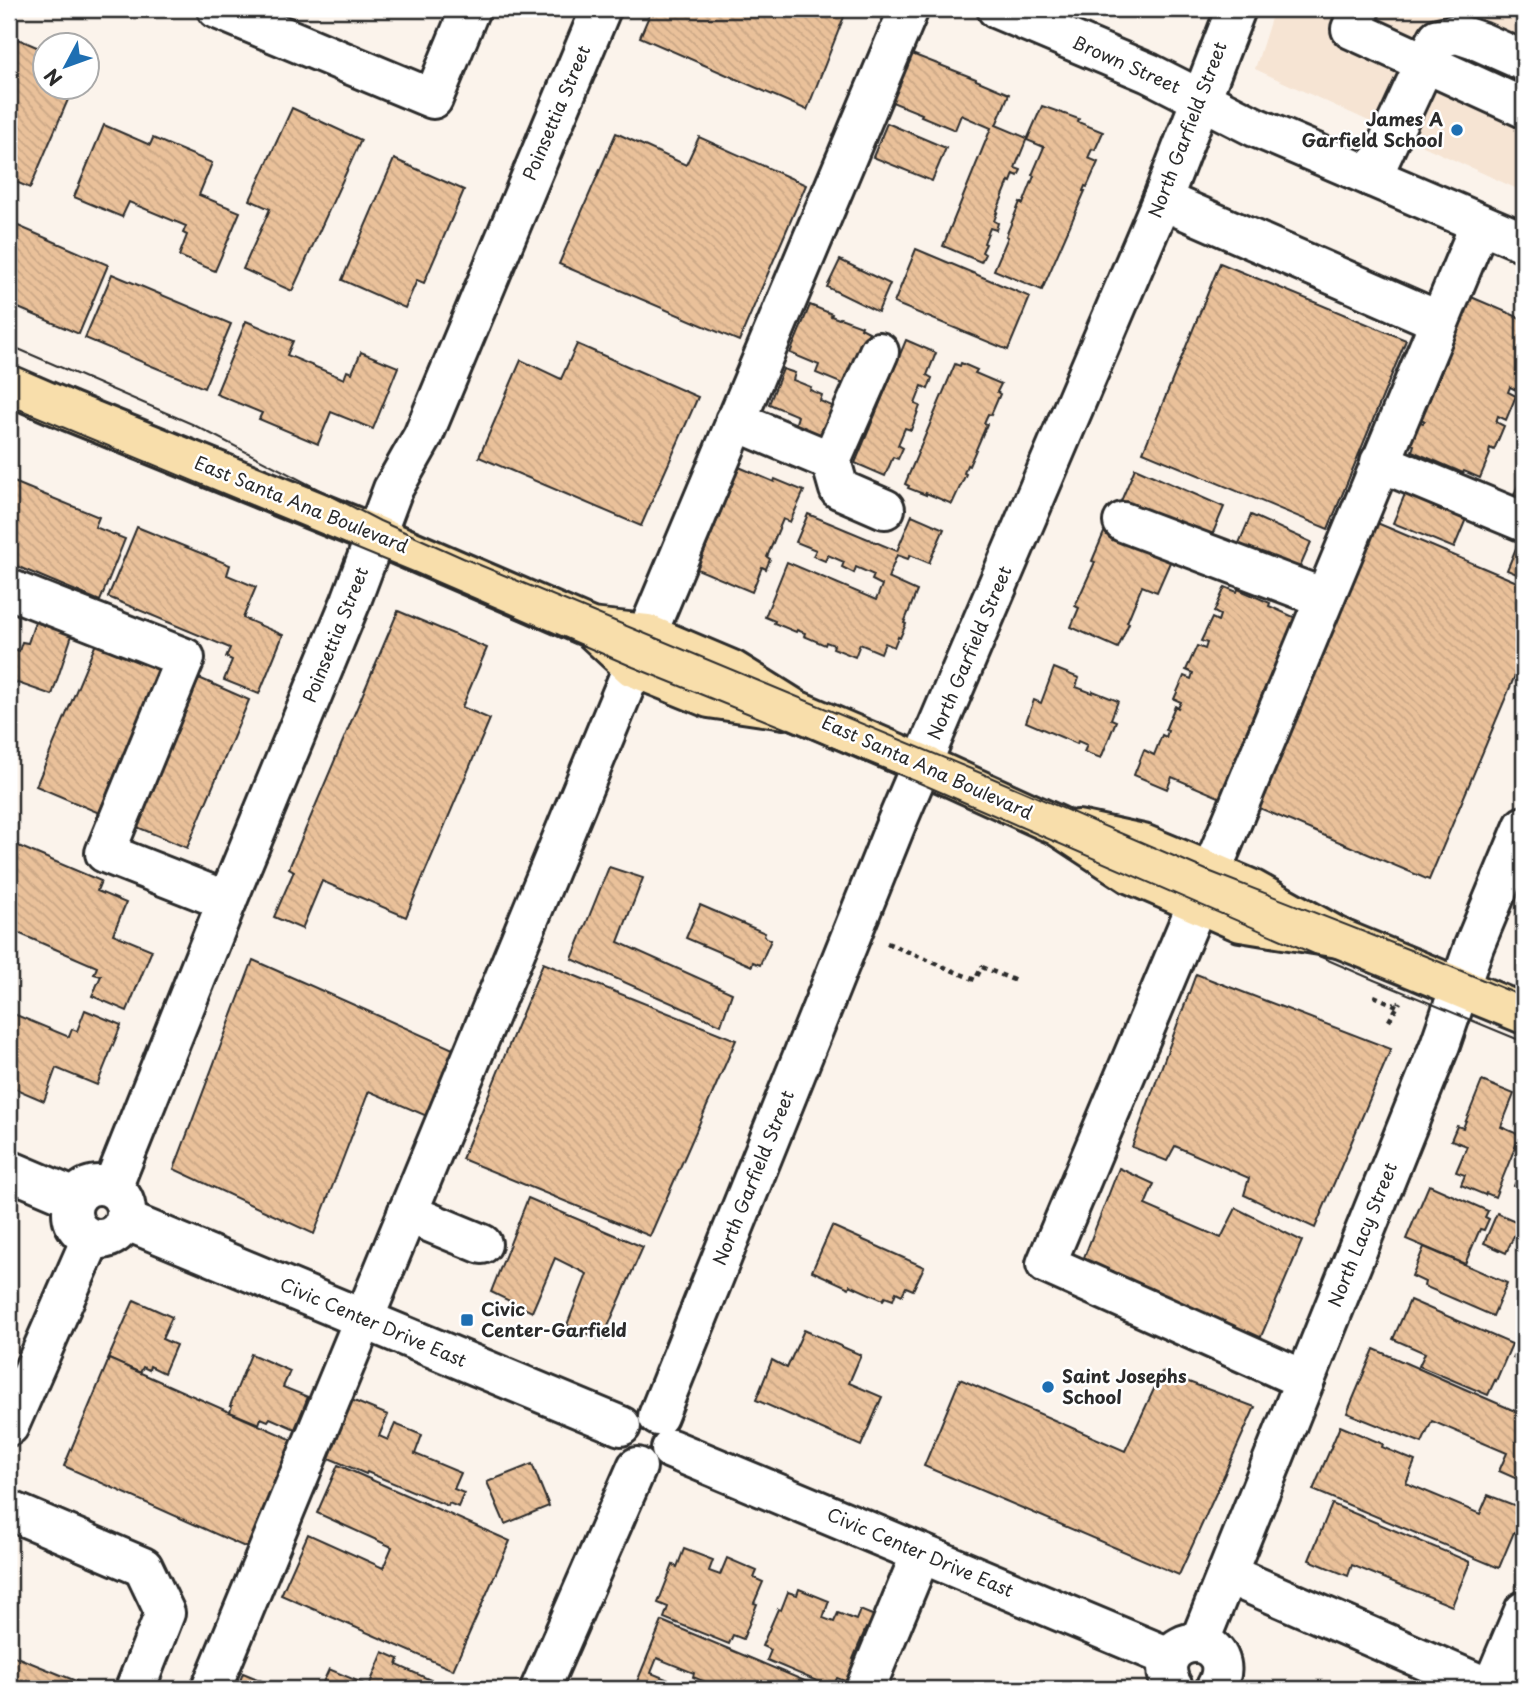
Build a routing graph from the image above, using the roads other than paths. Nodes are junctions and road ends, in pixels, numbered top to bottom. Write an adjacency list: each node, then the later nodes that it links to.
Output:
1 (217, 9): 2 (street)
2 (470, 9)
3 (601, 9): 25 (street, Poinsettia Street)
4 (909, 9): 19 (street)
5 (997, 9): 10 (street, Brown Street)
6 (1236, 9): 10 (street, North Garfield Street)
7 (1360, 9): 9 (street)
8 (1524, 61): 9 (street)
9 (1425, 63): 11 (street); 12 (street)
10 (1201, 100): 12 (street, Brown Street); 13 (street, North Garfield Street)
11 (1524, 108)
12 (1372, 177): 14 (street, Brown Street)
13 (1162, 200): 16 (street); 29 (street, North Garfield Street)
14 (1480, 223): 15 (street, Brown Street); 16 (street)
15 (1524, 242)
16 (1439, 321): 21 (street)
17 (879, 352): 20 (street)
18 (9, 385): 25 (main road, East Santa Ana Boulevard)
19 (735, 421): 20 (street); 28 (street)
20 (831, 461): 22 (street)
21 (1380, 462): 24 (street); 27 (street)
22 (885, 509)
23 (1123, 522): 27 (street)
24 (1524, 522)
25 (375, 535): 28 (main road, East Santa Ana Boulevard); 32 (street, Poinsettia Street)
26 (9, 589): 32 (street)
27 (1324, 598): 31 (street)
28 (640, 651): 29 (main road, East Santa Ana Boulevard); 38 (street)
29 (922, 764): 31 (main road, East Santa Ana Boulevard); 45 (street, North Garfield Street)
30 (1524, 826): 33 (street, North Lacy Street)
31 (1204, 888): 33 (main road, East Santa Ana Boulevard); 42 (street)
32 (227, 901): 37 (street, Poinsettia Street)
33 (1460, 987): 34 (main road, East Santa Ana Boulevard); 42 (street, North Lacy Street)
34 (1524, 1014)
35 (9, 1170): 36 (street)
36 (75, 1198): 37 (street); 39 (street)
37 (119, 1204): 39 (street); 41 (street, Civic Center Drive East)
38 (407, 1213): 40 (street); 41 (street)
39 (90, 1239): 43 (street)
40 (482, 1244)
41 (364, 1319): 44 (street, Civic Center Drive East); 54 (street)
42 (1305, 1380): 49 (street, North Lacy Street)
43 (9, 1426)
44 (621, 1426): 45 (street); 46 (street)
45 (665, 1432): 46 (street); 48 (street, Civic Center Drive East)
46 (637, 1467): 55 (street)
47 (9, 1510): 53 (street)
48 (921, 1553): 51 (street, Civic Center Drive East); 56 (street)
49 (1227, 1574): 51 (street, North Lacy Street); 57 (street)
50 (1524, 1611): 57 (street)
51 (1181, 1663): 52 (street)
52 (1227, 1686)
53 (135, 1689)
54 (211, 1689)
55 (540, 1689)
56 (865, 1689)
57 (1491, 1689)

